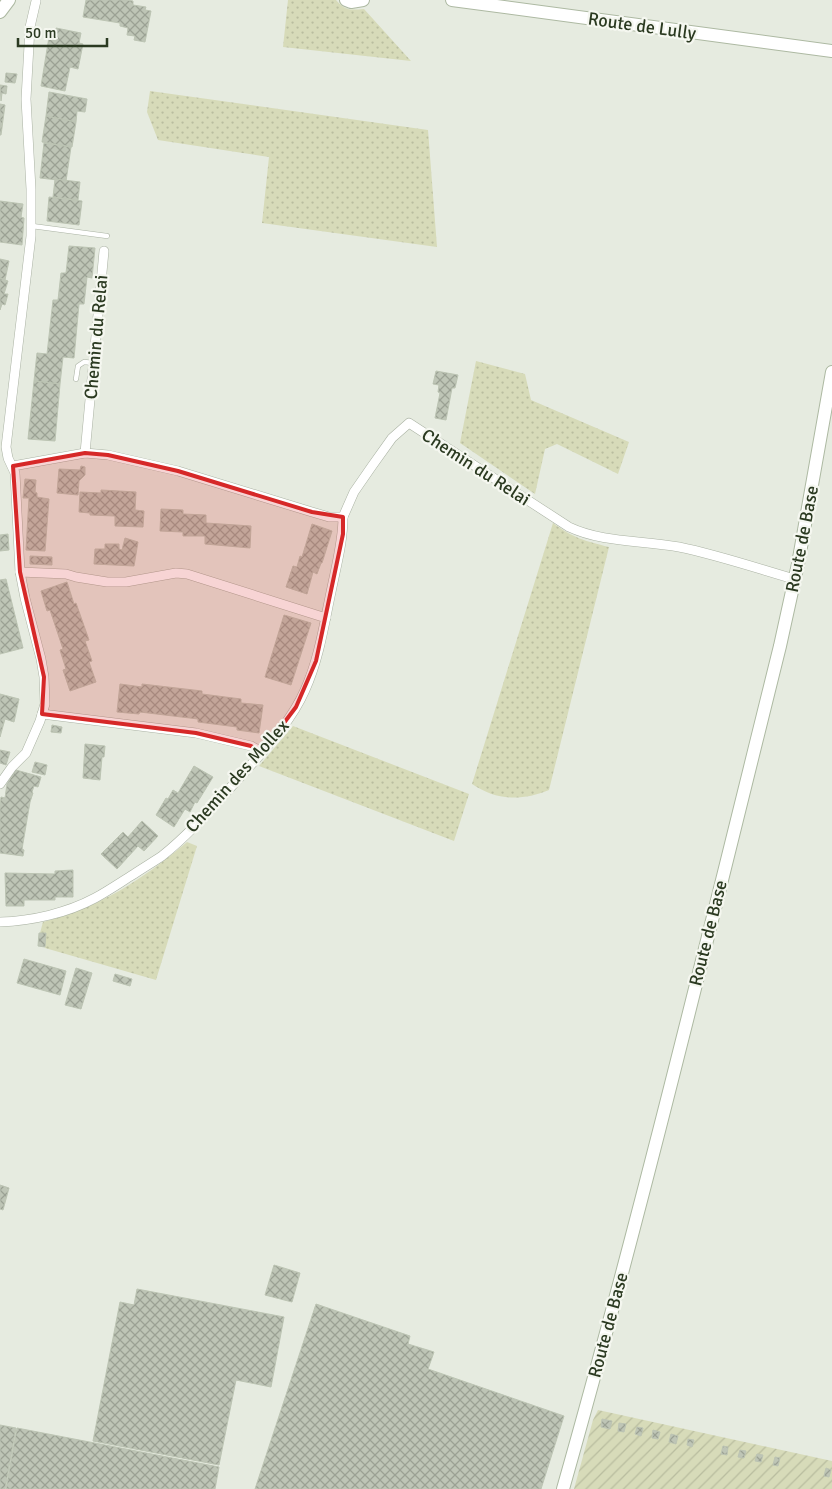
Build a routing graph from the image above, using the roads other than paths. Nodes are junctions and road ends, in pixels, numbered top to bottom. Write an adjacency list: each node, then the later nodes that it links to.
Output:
1 (9, 0): 6 (main road)
2 (346, 0): 3 (main road)
3 (363, 0)
4 (452, 0): 7 (main road, Route de Lully)
5 (36, 1): 8 (street)
6 (0, 12)
7 (832, 51)
8 (32, 226): 9 (lane); 15 (street)
9 (107, 236)
10 (104, 250): 11 (street, Chemin du Relai)
11 (94, 363): 13 (lane); 14 (street, Chemin du Relai)
12 (832, 372): 18 (main road, Route de Base)
13 (76, 379)
14 (85, 454): 15 (street); 16 (street)
15 (7, 461): 17 (street)
16 (343, 517): 18 (street, Chemin du Relai); 19 (street, Chemin des Mollex)
17 (20, 572): 19 (street); 20 (street)
18 (794, 580): 24 (main road, Route de Base)
19 (326, 618): 21 (street, Chemin des Mollex)
20 (42, 714): 21 (street); 22 (street)
21 (262, 752): 23 (street, Chemin des Mollex)
22 (0, 784)
23 (0, 922)
24 (563, 1489)

